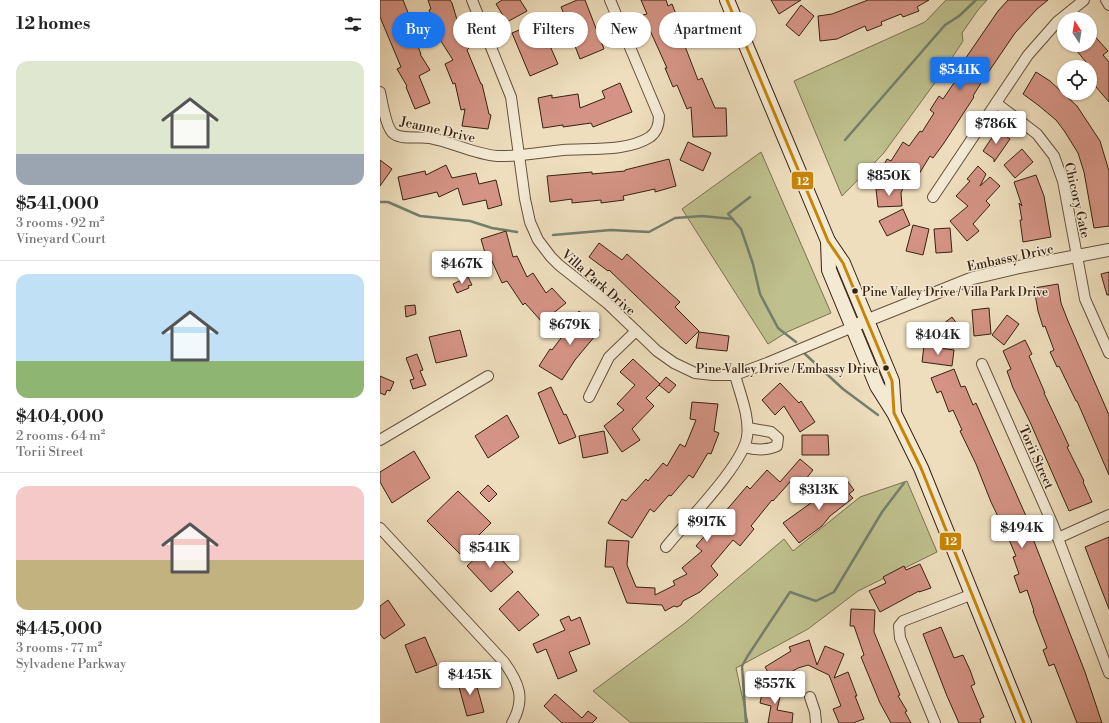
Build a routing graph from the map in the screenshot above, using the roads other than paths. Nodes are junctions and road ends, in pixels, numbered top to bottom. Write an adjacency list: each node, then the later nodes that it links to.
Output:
1 (472, 0): 9 (street, Villa Park Drive)
2 (610, 0): 9 (street, Jeanne Drive)
3 (727, 0): 11 (main road)
4 (1084, 0): 8 (street)
5 (1106, 0): 6 (street)
6 (1109, 5)
7 (380, 92): 9 (street, Jeanne Drive)
8 (996, 104): 10 (street); 13 (street, Chicory Gate)
9 (520, 154): 16 (street, Villa Park Drive)
10 (933, 197)
11 (828, 241): 14 (main road); 15 (main road)
12 (1109, 250): 13 (street, Embassy Drive)
13 (1077, 257): 14 (street, Embassy Drive); 17 (street, Chicory Gate)
14 (867, 320): 15 (street, Embassy Drive); 22 (main road)
15 (853, 327): 19 (street, Villa Park Drive); 22 (main road)
16 (636, 330): 19 (street, Villa Park Drive); 21 (street)
17 (1109, 353)
18 (982, 364): 28 (street, Torii Street)
19 (734, 375): 23 (street)
20 (488, 376): 24 (street)
21 (589, 397)
22 (894, 413): 30 (main road)
23 (748, 428): 25 (street); 25 (street)
24 (380, 440)
25 (744, 447): 29 (street)
26 (1109, 515): 28 (street)
27 (380, 528): 33 (street)
28 (1058, 538): 31 (street, Torii Street)
29 (666, 547)
30 (972, 594): 35 (street); 36 (main road)
31 (1109, 673)
32 (810, 697): 34 (street)
33 (512, 723)
34 (816, 723)
35 (935, 723)
36 (1024, 723)

